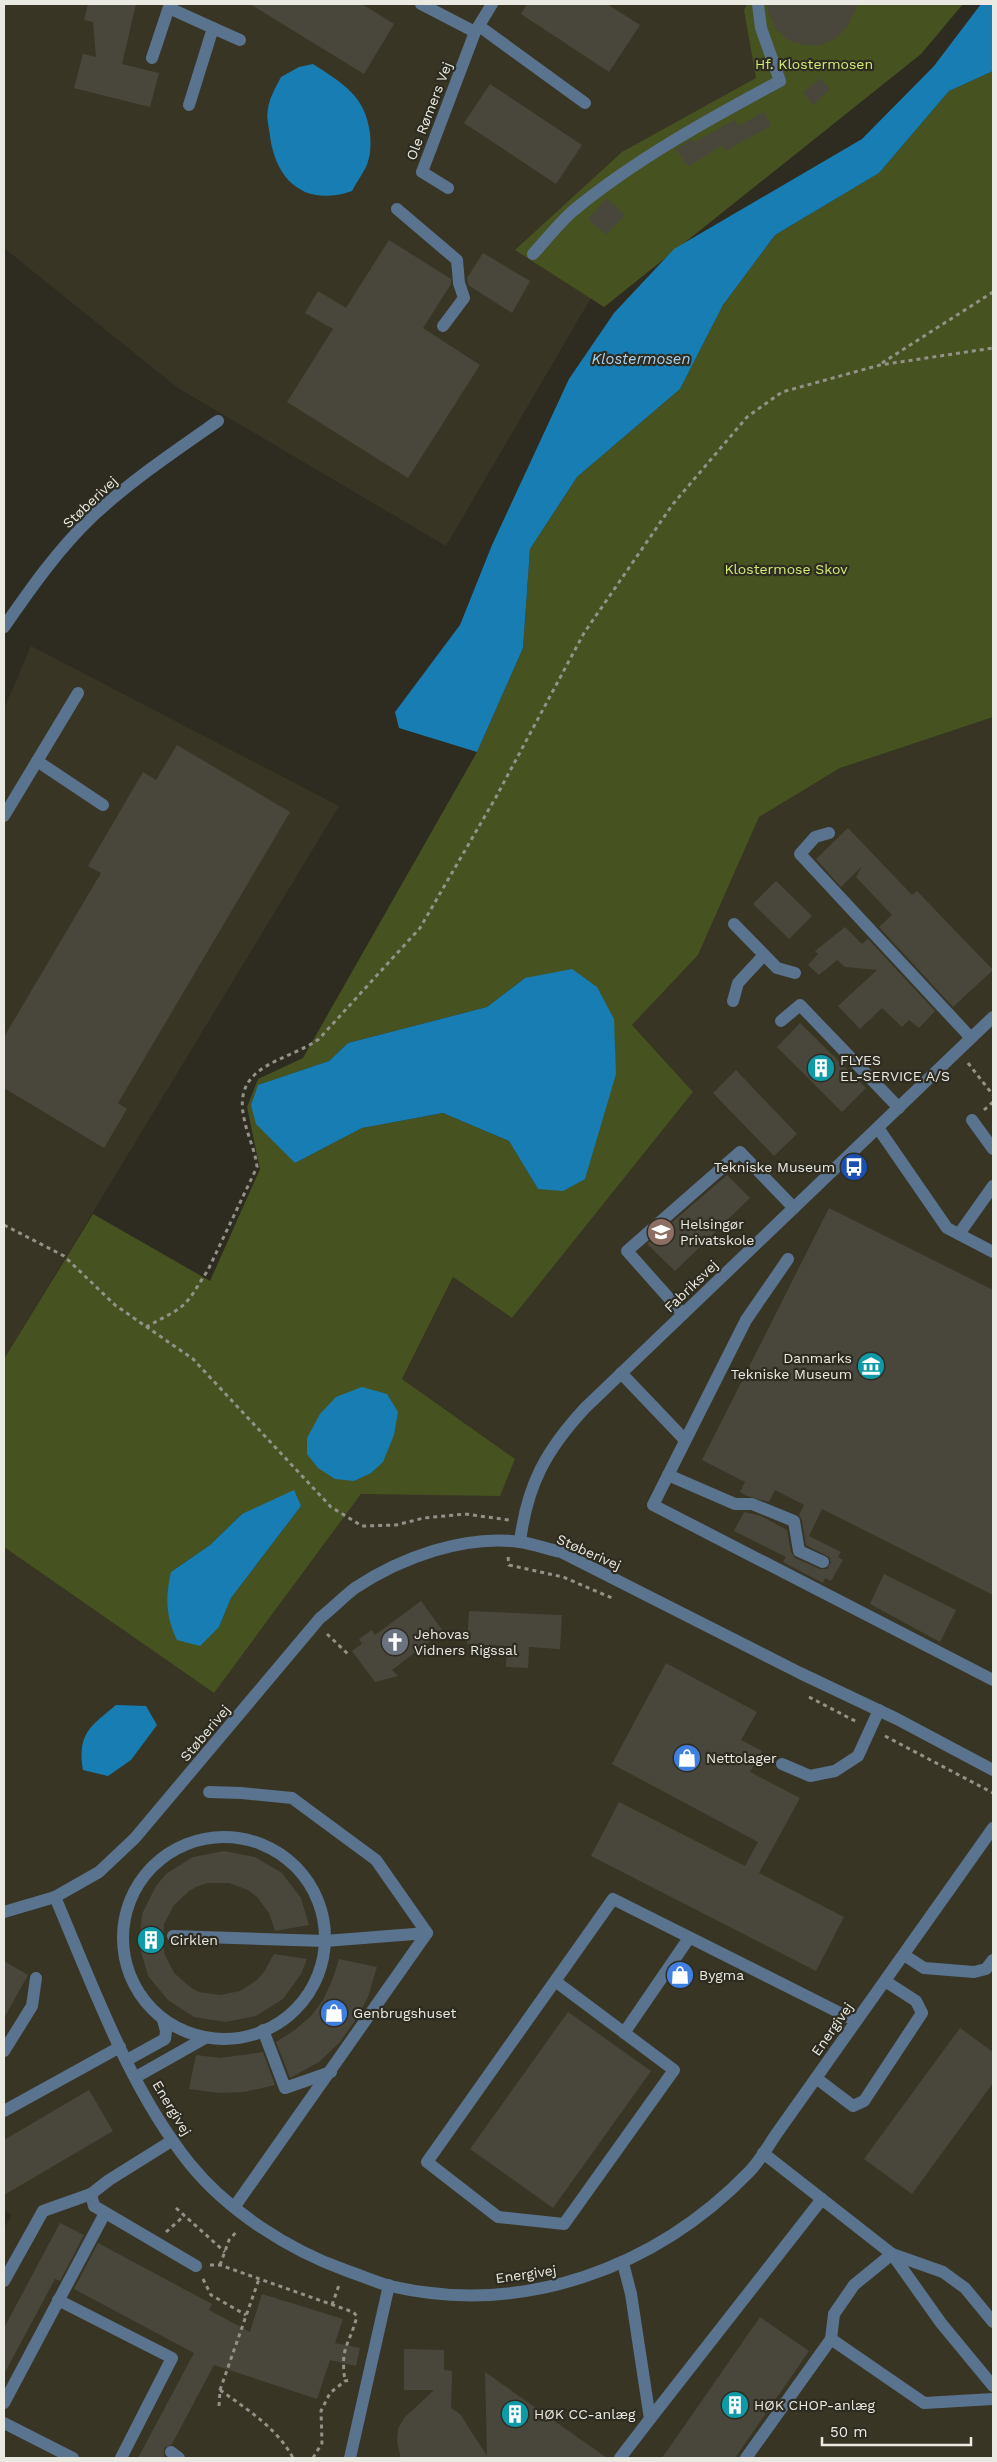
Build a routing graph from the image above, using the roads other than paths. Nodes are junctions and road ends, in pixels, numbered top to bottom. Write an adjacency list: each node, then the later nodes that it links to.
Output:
1 (421, 4): 6 (street)
2 (492, 4): 6 (street, Ole Rømers Vej)
3 (758, 4): 13 (street)
4 (170, 6): 5 (street); 8 (street)
5 (213, 28): 7 (street); 10 (street)
6 (477, 29): 9 (street); 11 (street, Ole Rømers Vej)
7 (240, 40)
8 (152, 58)
9 (586, 103)
10 (189, 105)
11 (448, 188)
12 (397, 209): 14 (street)
13 (533, 254)
14 (443, 326)
15 (218, 421): 16 (street, Støberivej)
16 (4, 627)
17 (78, 693): 18 (street)
18 (37, 761): 19 (street); 20 (street)
19 (103, 805)
20 (4, 816)
21 (829, 833): 28 (street)
22 (734, 924): 23 (street)
23 (764, 955): 24 (street); 25 (street)
24 (795, 973)
25 (733, 1001)
26 (993, 1017): 28 (street, Fabriksvej)
27 (781, 1021): 29 (street)
28 (971, 1038): 29 (street, Fabriksvej)
29 (899, 1108): 31 (street, Fabriksvej)
30 (972, 1120): 32 (street)
31 (878, 1128): 34 (street, Fabriksvej); 35 (street)
32 (993, 1149)
33 (991, 1193): 35 (street)
34 (794, 1208): 38 (street, Fabriksvej); 38 (street)
35 (959, 1234): 36 (street)
36 (993, 1252)
37 (788, 1259): 40 (street)
38 (683, 1314): 39 (street, Fabriksvej)
39 (621, 1373): 40 (street); 42 (street, Fabriksvej)
40 (685, 1440): 41 (street)
41 (668, 1475): 43 (street); 44 (street)
42 (520, 1542): 45 (street, Støberivej); 50 (street, Støberivej)
43 (823, 1562)
44 (993, 1680)
45 (879, 1710): 46 (street); 47 (street, Støberivej)
46 (782, 1764)
47 (993, 1770)
48 (209, 1792): 52 (street)
49 (993, 1828): 56 (street, Energivej)
50 (55, 1897): 51 (street, Støberivej); 66 (street, Energivej)
51 (4, 1912)
52 (427, 1933): 55 (street); 69 (street)
53 (173, 1936): 55 (street)
54 (689, 1938): 59 (street); 62 (street); 64 (street)
55 (325, 1941): 61 (street); 63 (street)
56 (904, 1955): 57 (street); 60 (street, Energivej)
57 (993, 1960)
58 (36, 1978): 67 (street)
59 (555, 1981): 64 (street); 64 (street)
60 (885, 1981): 62 (street, Energivej); 71 (street)
61 (163, 2020): 65 (street); 68 (street)
62 (856, 2021): 71 (street, Energivej)
63 (263, 2030): 65 (street); 69 (street)
64 (624, 2033)
65 (205, 2038): 70 (street)
66 (120, 2046): 68 (street, Energivej); 72 (street)
67 (4, 2051)
68 (127, 2060): 70 (street, Energivej)
69 (330, 2072): 77 (street)
70 (136, 2076): 73 (street, Energivej)
71 (816, 2078): 74 (street, Energivej)
72 (4, 2111)
73 (173, 2140): 75 (street); 77 (street, Energivej)
74 (763, 2152): 76 (street); 80 (street, Energivej)
75 (91, 2194): 78 (street); 82 (street)
76 (822, 2199): 79 (street); 90 (street)
77 (235, 2206): 83 (street, Energivej)
78 (105, 2213): 81 (street); 84 (street)
79 (892, 2254): 85 (street); 86 (street); 87 (street)
80 (623, 2263): 83 (street, Energivej); 90 (street)
81 (196, 2266)
82 (4, 2281)
83 (388, 2285): 94 (street)
84 (58, 2300): 89 (street); 93 (street)
85 (993, 2322)
86 (831, 2339): 88 (street); 96 (street)
87 (993, 2386)
88 (993, 2398)
89 (4, 2403)
90 (650, 2419): 95 (street)
91 (4, 2423): 92 (street)
92 (73, 2458)
93 (121, 2458)
94 (350, 2458)
95 (620, 2458)
96 (746, 2458)

